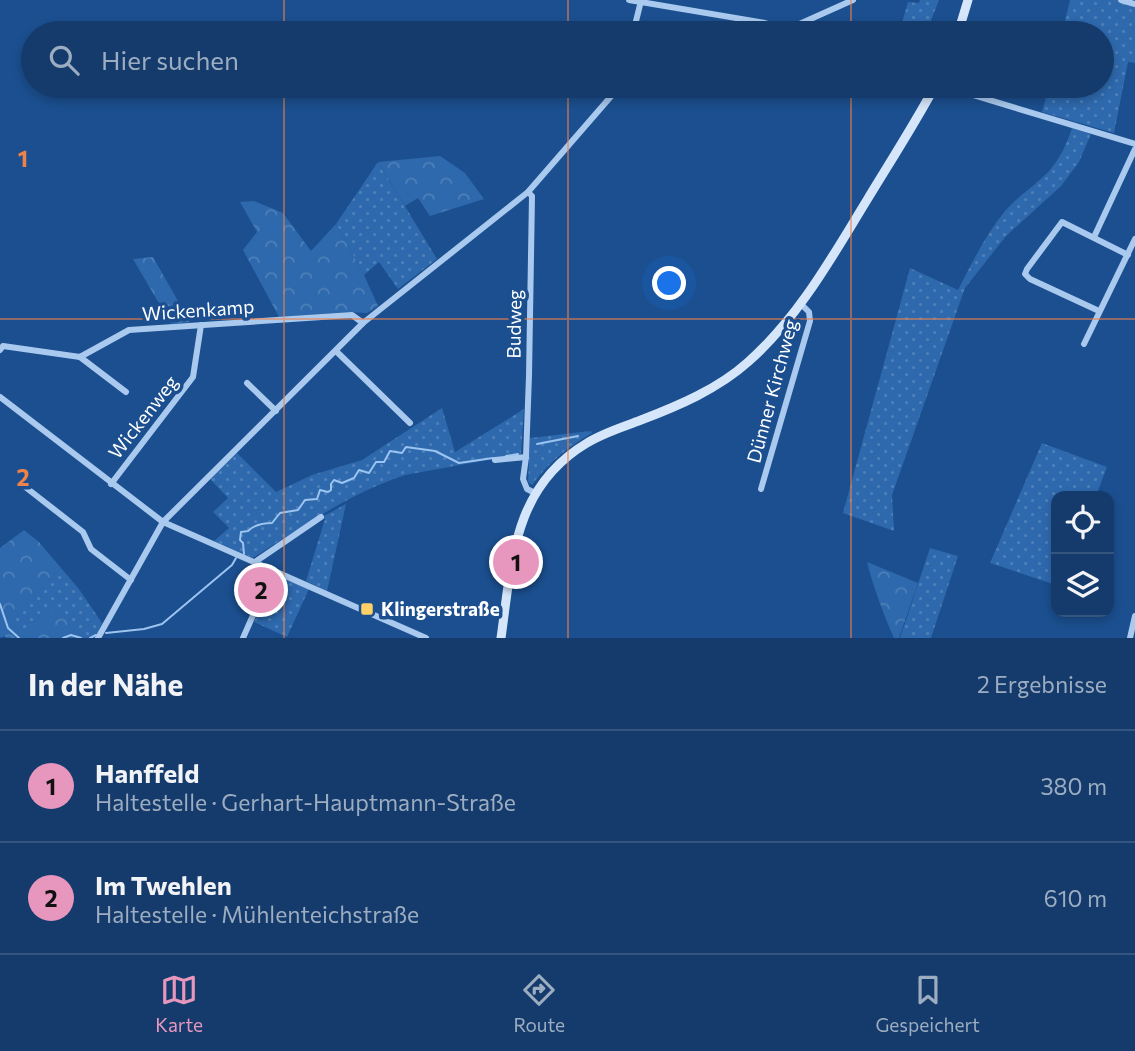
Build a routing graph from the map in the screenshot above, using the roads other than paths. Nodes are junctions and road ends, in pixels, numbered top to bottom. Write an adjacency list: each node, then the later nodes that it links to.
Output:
1 (629, 0): 5 (street)
2 (853, 0): 9 (street)
3 (968, 0): 10 (street)
4 (1121, 0): 6 (street)
5 (641, 1): 7 (street); 8 (street)
6 (1135, 4)
7 (636, 21)
8 (754, 21)
9 (806, 21)
10 (962, 21)
11 (610, 98): 15 (street)
12 (928, 98): 19 (street)
13 (981, 98): 14 (street)
14 (1135, 147): 16 (street)
15 (528, 192): 21 (street); 32 (street, Budweg)
16 (1094, 237): 18 (street); 20 (street)
17 (1135, 239): 18 (street)
18 (1128, 254): 20 (street)
19 (801, 304): 36 (street, Dünner Kirchweg); 37 (street)
20 (1099, 311): 23 (street)
21 (363, 323): 22 (street, Wickenkamp); 25 (street)
22 (201, 325): 26 (street, Wickenkamp); 34 (street, Wickenweg)
23 (1084, 344)
24 (0, 350): 26 (street)
25 (336, 351): 30 (street); 31 (street)
26 (80, 357): 28 (street)
27 (247, 383): 30 (street)
28 (126, 392)
29 (0, 397): 34 (street)
30 (276, 411): 39 (street)
31 (410, 423)
32 (526, 457): 33 (street); 37 (street, Budweg)
33 (495, 460)
34 (111, 484): 39 (street)
35 (24, 486): 42 (street)
36 (761, 489)
37 (535, 493): 47 (street)
38 (321, 517): 40 (street)
39 (163, 522): 40 (street); 42 (street)
40 (255, 562): 41 (street)
41 (273, 570): 45 (street); 46 (street)
42 (131, 580): 44 (street)
43 (1135, 616): 48 (street)
44 (98, 638)
45 (243, 638)
46 (426, 638)
47 (501, 638)
48 (1130, 638)

